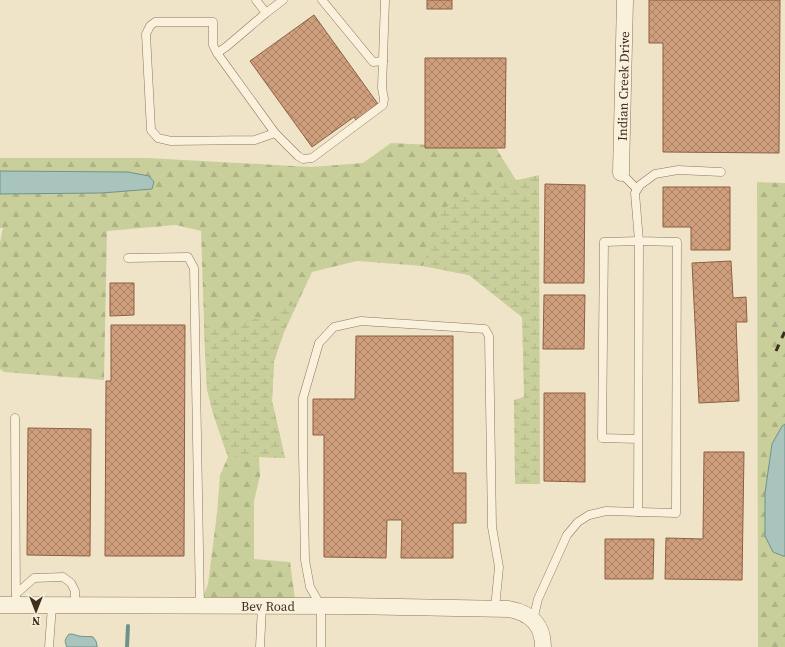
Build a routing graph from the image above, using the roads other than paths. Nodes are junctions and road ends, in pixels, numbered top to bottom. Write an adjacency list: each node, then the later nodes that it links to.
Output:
1 (256, 0): 6 (lane)
2 (283, 0): 6 (lane)
3 (322, 0): 8 (lane)
4 (385, 0): 8 (lane)
5 (625, 0): 11 (street, Indian Creek Drive)
6 (266, 13): 7 (lane)
7 (218, 53): 9 (lane); 9 (lane)
8 (383, 60): 9 (lane)
9 (275, 133)
10 (721, 172): 12 (lane)
11 (621, 173): 12 (lane)
12 (637, 189): 13 (lane)
13 (639, 241): 16 (lane); 16 (lane); 17 (lane)
14 (128, 258): 22 (lane)
15 (15, 418): 18 (lane)
16 (638, 439): 17 (lane)
17 (638, 512): 26 (lane)
18 (16, 600): 19 (street, Bev Road); 20 (street, Bev Road); 21 (lane)
19 (0, 605)
20 (52, 606): 21 (street, Bev Road); 27 (lane)
21 (75, 606): 22 (street, Bev Road)
22 (200, 606): 23 (street, Bev Road)
23 (262, 606): 24 (street, Bev Road); 28 (lane)
24 (321, 606): 25 (street, Bev Road); 25 (lane); 29 (lane)
25 (495, 608): 26 (street, Bev Road)
26 (533, 620): 30 (street)
27 (49, 647)
28 (260, 647)
29 (321, 647)
30 (543, 647)

